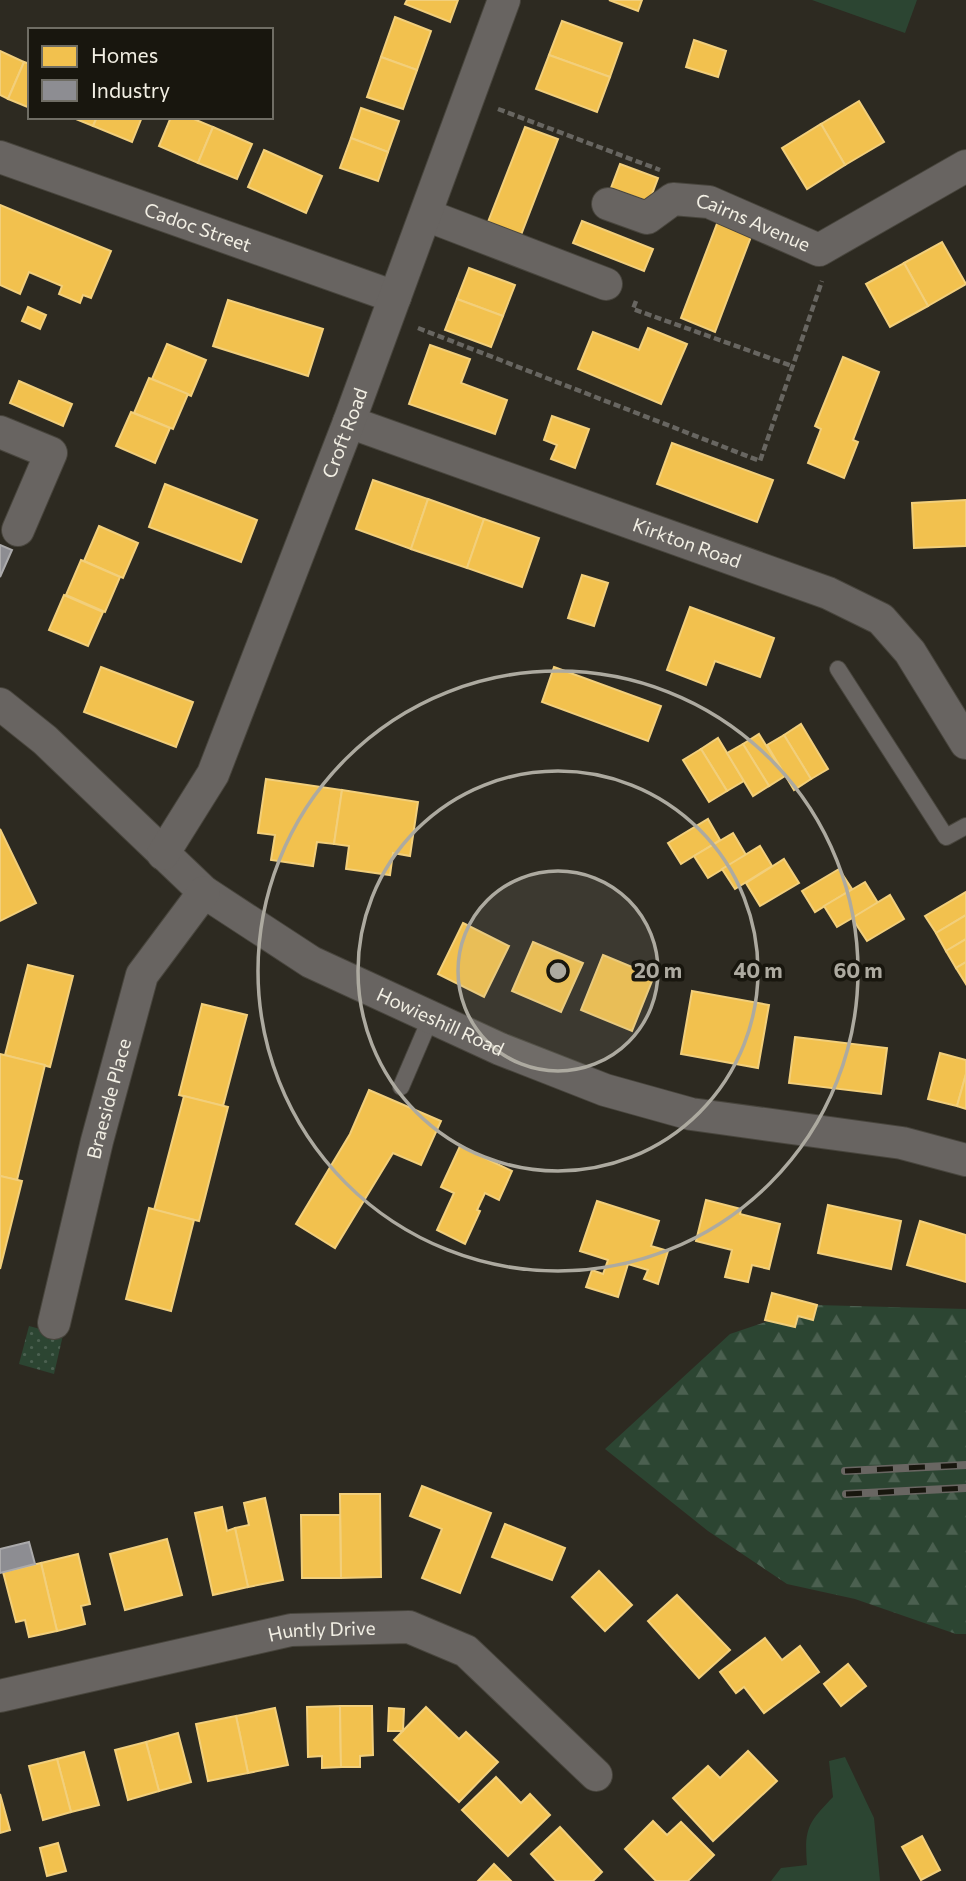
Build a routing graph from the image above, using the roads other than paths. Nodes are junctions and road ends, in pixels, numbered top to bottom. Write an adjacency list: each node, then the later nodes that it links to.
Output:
1 (504, 0): 5 (street, Croft Road)
2 (0, 157): 7 (street, Cadoc Street)
3 (966, 166): 4 (street, Cairns Avenue)
4 (608, 204)
5 (426, 215): 6 (street); 7 (street, Croft Road)
6 (606, 284)
7 (392, 307): 8 (street, Croft Road)
8 (349, 422): 13 (street, Kirkton Road); 15 (street, Croft Road)
9 (0, 432): 10 (street)
10 (18, 530)
11 (838, 669): 14 (lane)
12 (0, 704): 15 (street, Howieshill Road)
13 (966, 743)
14 (966, 825)
15 (163, 853): 16 (street, Howieshill Road)
16 (204, 892): 17 (street, Howieshill Road); 20 (street, Braeside Place)
17 (430, 1017): 18 (lane); 19 (street, Howieshill Road)
18 (401, 1087)
19 (966, 1160)
20 (54, 1323)
21 (0, 1696): 22 (street, Huntly Drive)
22 (596, 1775)

